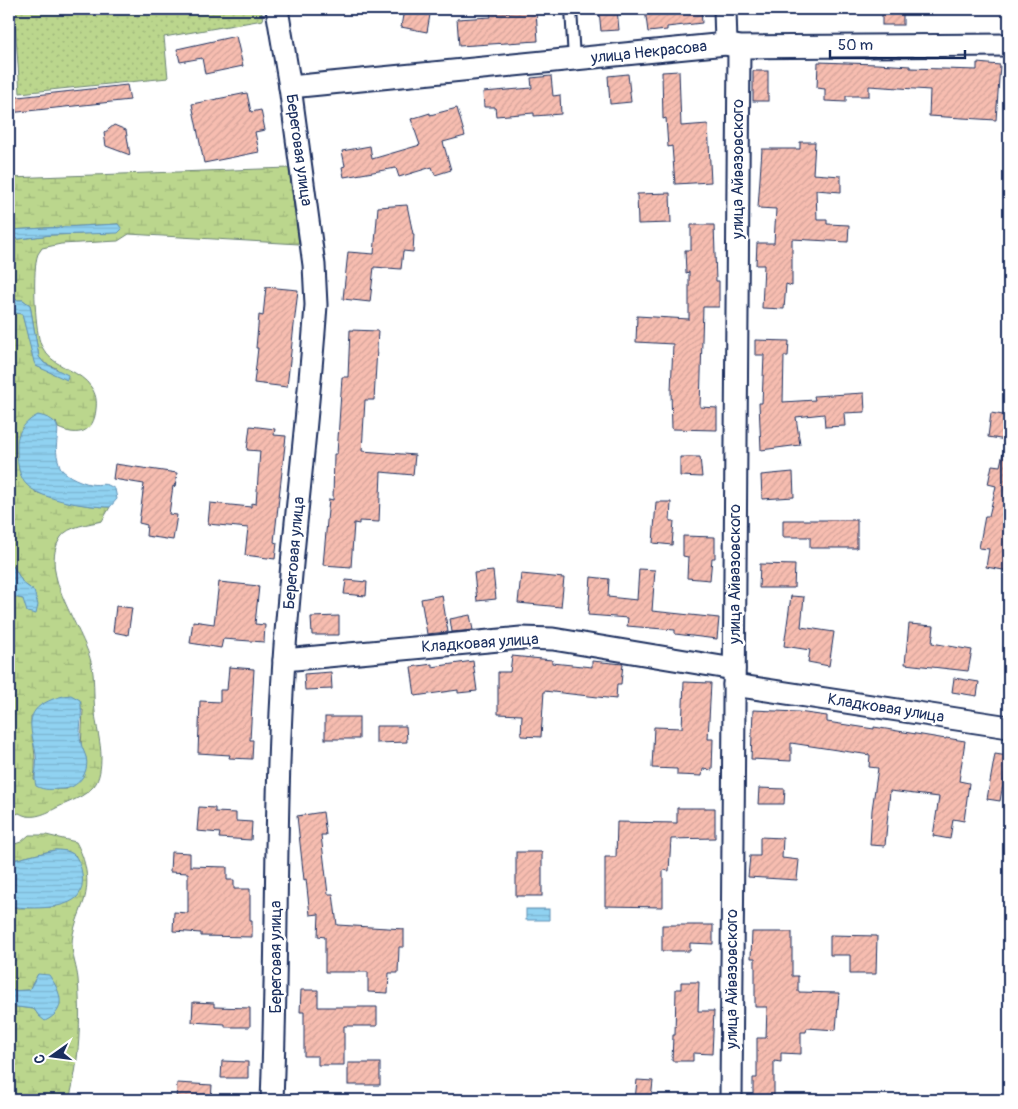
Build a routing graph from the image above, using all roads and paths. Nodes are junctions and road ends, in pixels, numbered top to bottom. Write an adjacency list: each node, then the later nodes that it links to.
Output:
1 (277, 9): 7 (street, Береговая улица)
2 (571, 9): 6 (lane)
3 (725, 9): 5 (street, улица Айвазовского)
4 (1009, 45): 5 (street, улица Некрасова)
5 (732, 46): 6 (street, улица Некрасова); 9 (street, улица Айвазовского)
6 (574, 59): 7 (street, улица Некрасова)
7 (290, 87): 8 (street, Береговая улица)
8 (284, 660): 9 (street, Кладковая улица); 11 (street, Береговая улица)
9 (734, 677): 10 (street, Кладковая улица); 12 (street, улица Айвазовского)
10 (1009, 727)
11 (272, 1100)
12 (731, 1100)

